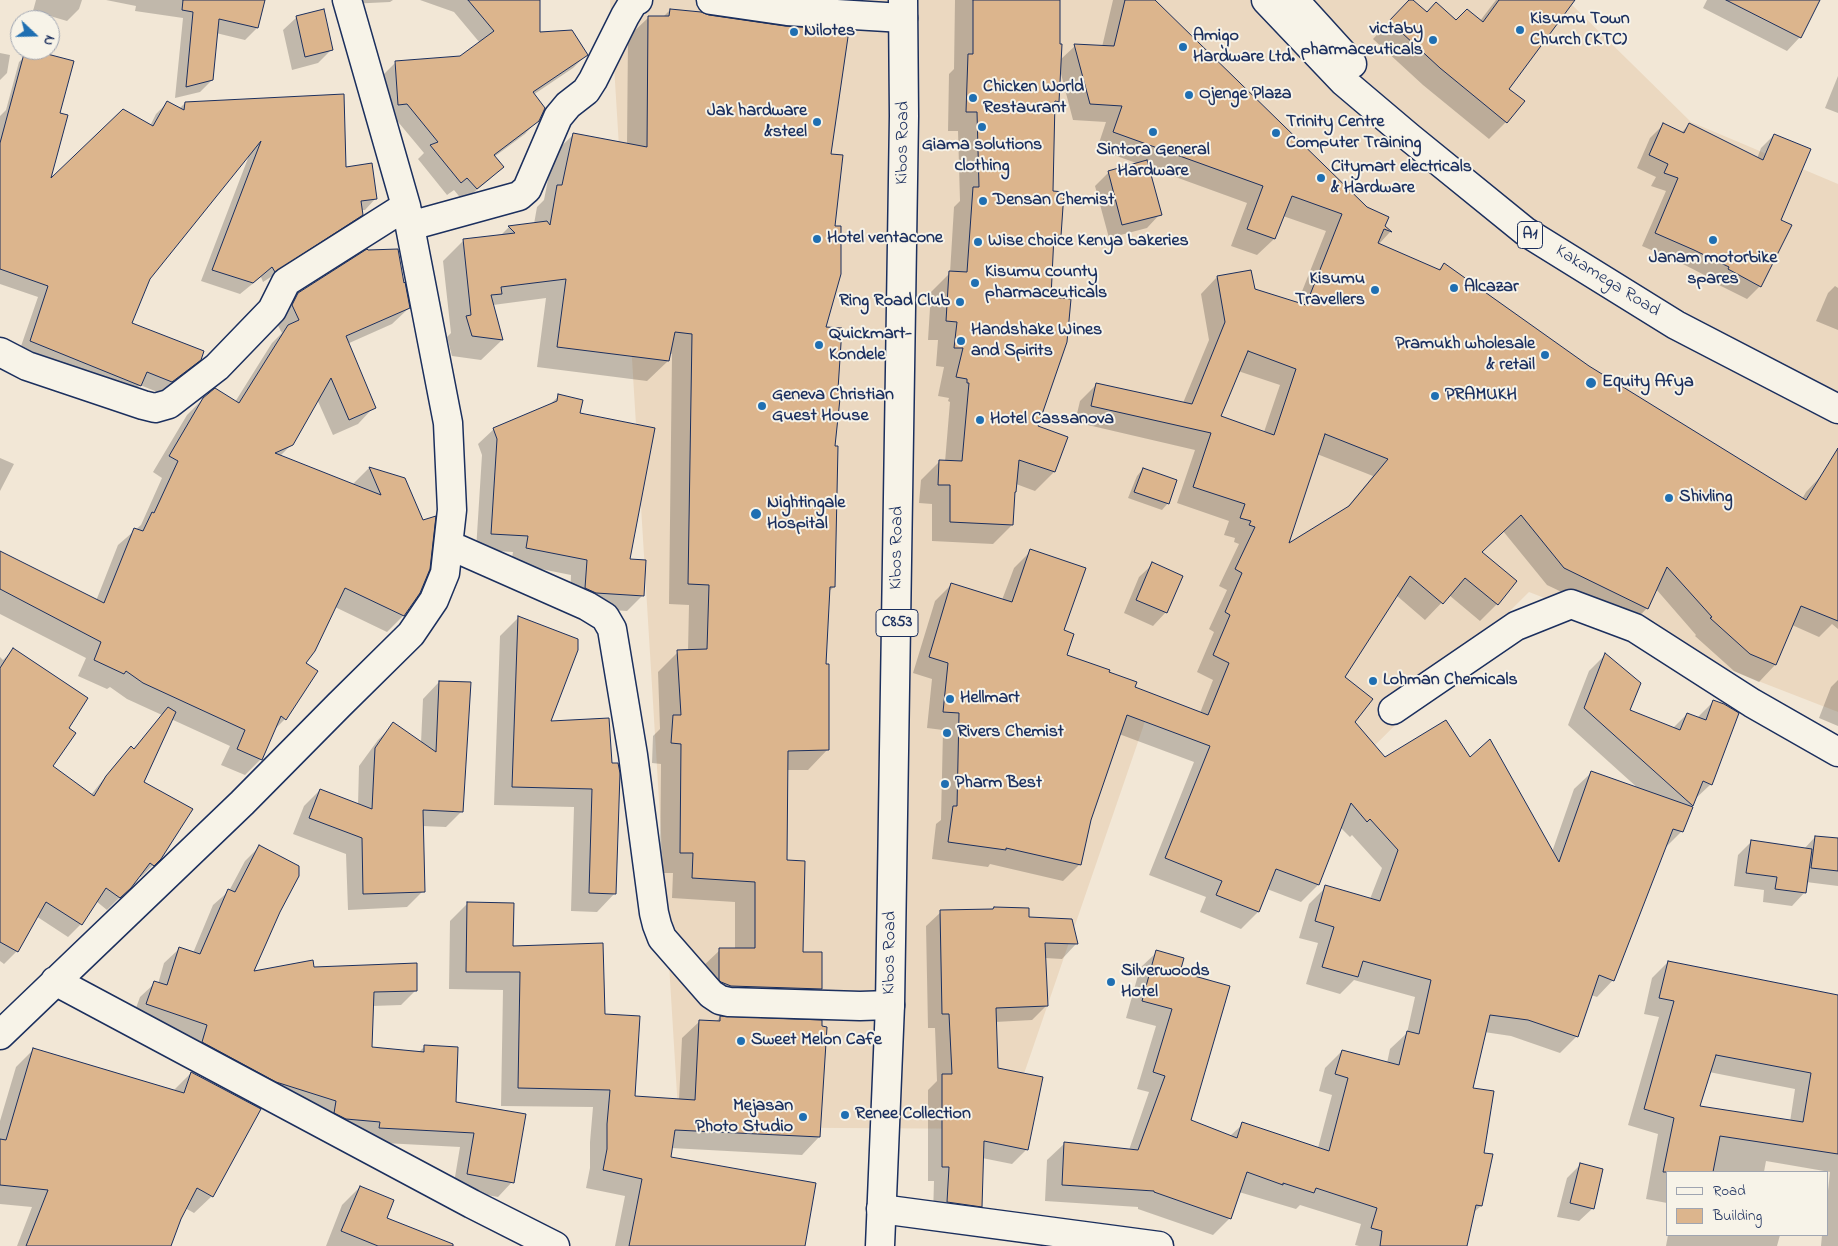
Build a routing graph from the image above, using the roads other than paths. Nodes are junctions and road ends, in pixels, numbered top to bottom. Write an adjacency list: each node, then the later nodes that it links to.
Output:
1 (346, 0): 7 (main road)
2 (638, 0): 7 (main road)
3 (711, 0): 6 (main road)
4 (1266, 0): 10 (main road, Kakamega Road / A1)
5 (1294, 0): 9 (main road, Kakamega Road / A1)
6 (903, 9): 15 (main road, Kibos Road / C853)
7 (408, 216): 8 (main road); 11 (main road)
8 (0, 352)
9 (1838, 389)
10 (1838, 409)
11 (449, 544): 14 (main road); 15 (main road)
12 (1393, 710): 13 (main road)
13 (1838, 752)
14 (55, 981): 16 (main road); 18 (main road)
15 (890, 1005): 17 (main road, Kibos Road / C853)
16 (0, 1035)
17 (880, 1208): 19 (main road, Kibos Road / C853); 20 (main road)
18 (555, 1246)
19 (880, 1246)
20 (1159, 1246)

